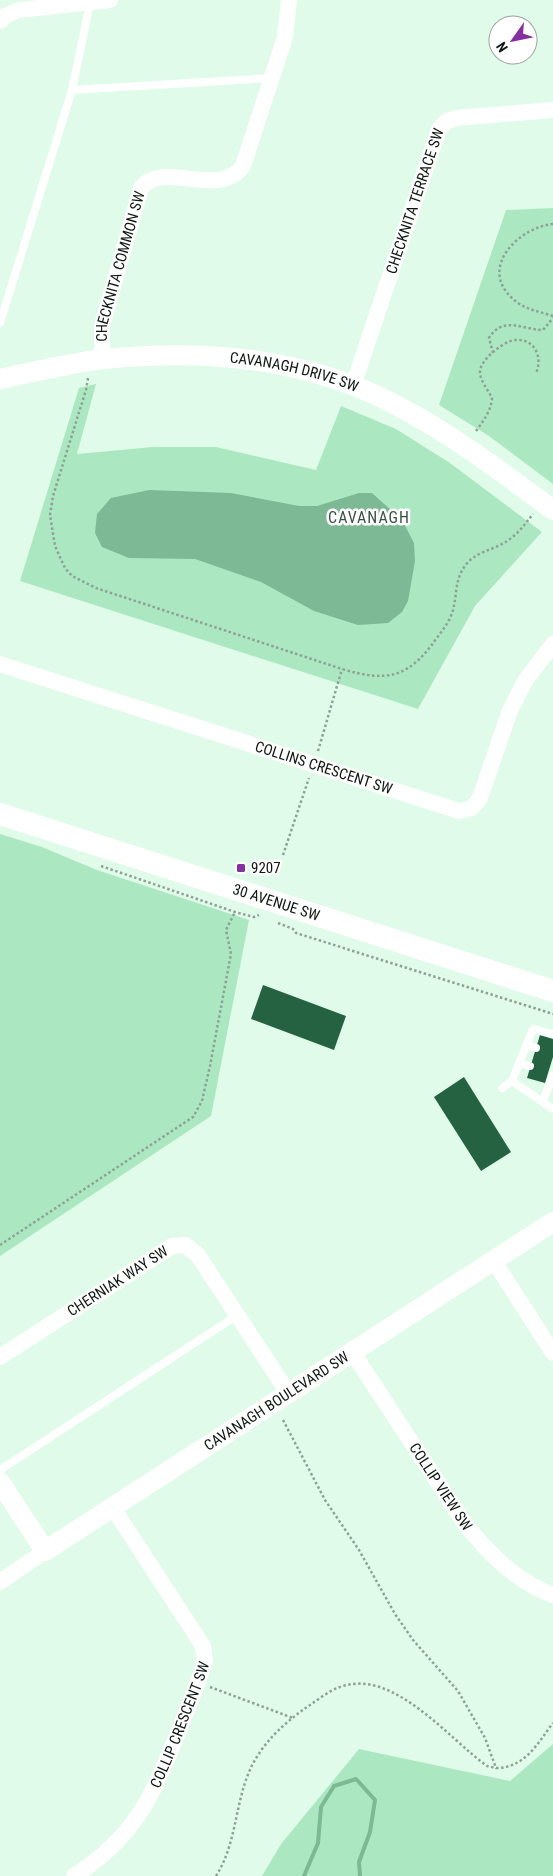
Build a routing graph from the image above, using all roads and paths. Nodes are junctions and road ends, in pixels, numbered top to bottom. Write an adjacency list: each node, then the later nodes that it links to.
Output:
1 (110, 0): 3 (street)
2 (289, 0): 5 (street, CHECKNITA COMMON SW)
3 (90, 3): 4 (street); 6 (lane)
4 (0, 21)
5 (272, 78): 6 (lane); 12 (street, CHECKNITA COMMON SW)
6 (72, 90): 10 (lane)
7 (553, 110): 16 (street, CHECKNITA TERRACE SW)
8 (553, 224): 9 (path)
9 (553, 317): 11 (path)
10 (0, 324)
11 (493, 353): 13 (path); 17 (path)
12 (102, 359): 15 (street, CAVANAGH DRIVE SW); 16 (street, CAVANAGH DRIVE SW)
13 (536, 372)
14 (88, 376): 21 (path)
15 (0, 379)
16 (353, 386): 18 (street, CAVANAGH DRIVE SW)
17 (476, 431)
18 (544, 510): 21 (path)
19 (553, 644): 20 (street, COLLINS CRESCENT SW)
20 (0, 664)
21 (342, 669): 22 (path)
22 (317, 754)
23 (310, 774): 26 (path)
24 (0, 802): 31 (main road, 30 AVENUE SW)
25 (0, 814): 32 (main road, 30 AVENUE SW)
26 (283, 855)
27 (98, 865): 28 (path)
28 (235, 912): 29 (path); 46 (path)
29 (259, 915)
30 (293, 929): 33 (path)
31 (553, 978)
32 (553, 990)
33 (553, 1014)
34 (553, 1034): 35 (lane)
35 (526, 1046): 36 (lane); 37 (lane)
36 (536, 1048)
37 (519, 1063): 38 (lane); 40 (lane)
38 (530, 1066)
39 (551, 1073): 42 (lane)
40 (512, 1081): 41 (lane); 43 (lane)
41 (502, 1088)
42 (551, 1090): 43 (lane)
43 (543, 1102): 44 (lane)
44 (553, 1109)
45 (553, 1222): 47 (street, CAVANAGH BOULEVARD SW)
46 (0, 1245)
47 (494, 1261): 49 (street, CAVANAGH BOULEVARD SW); 50 (street)
48 (236, 1316): 51 (street, CHERNIAK WAY SW); 52 (street, CHERNIAK WAY SW); 54 (lane)
49 (353, 1353): 52 (street, CAVANAGH BOULEVARD SW); 59 (street, COLLIP VIEW SW)
50 (553, 1353)
51 (0, 1357)
52 (289, 1394): 56 (street, CAVANAGH BOULEVARD SW)
53 (283, 1420): 63 (path)
54 (0, 1470)
55 (0, 1482): 57 (street)
56 (113, 1508): 57 (street, CAVANAGH BOULEVARD SW); 60 (street, COLLIP CRESCENT SW)
57 (45, 1551): 58 (street, CAVANAGH BOULEVARD SW)
58 (0, 1582)
59 (553, 1595)
60 (198, 1682): 61 (path); 64 (street, COLLIP CRESCENT SW)
61 (293, 1718): 63 (path); 65 (path)
62 (553, 1723): 63 (path)
63 (496, 1768)
64 (74, 1876)
65 (216, 1876)

